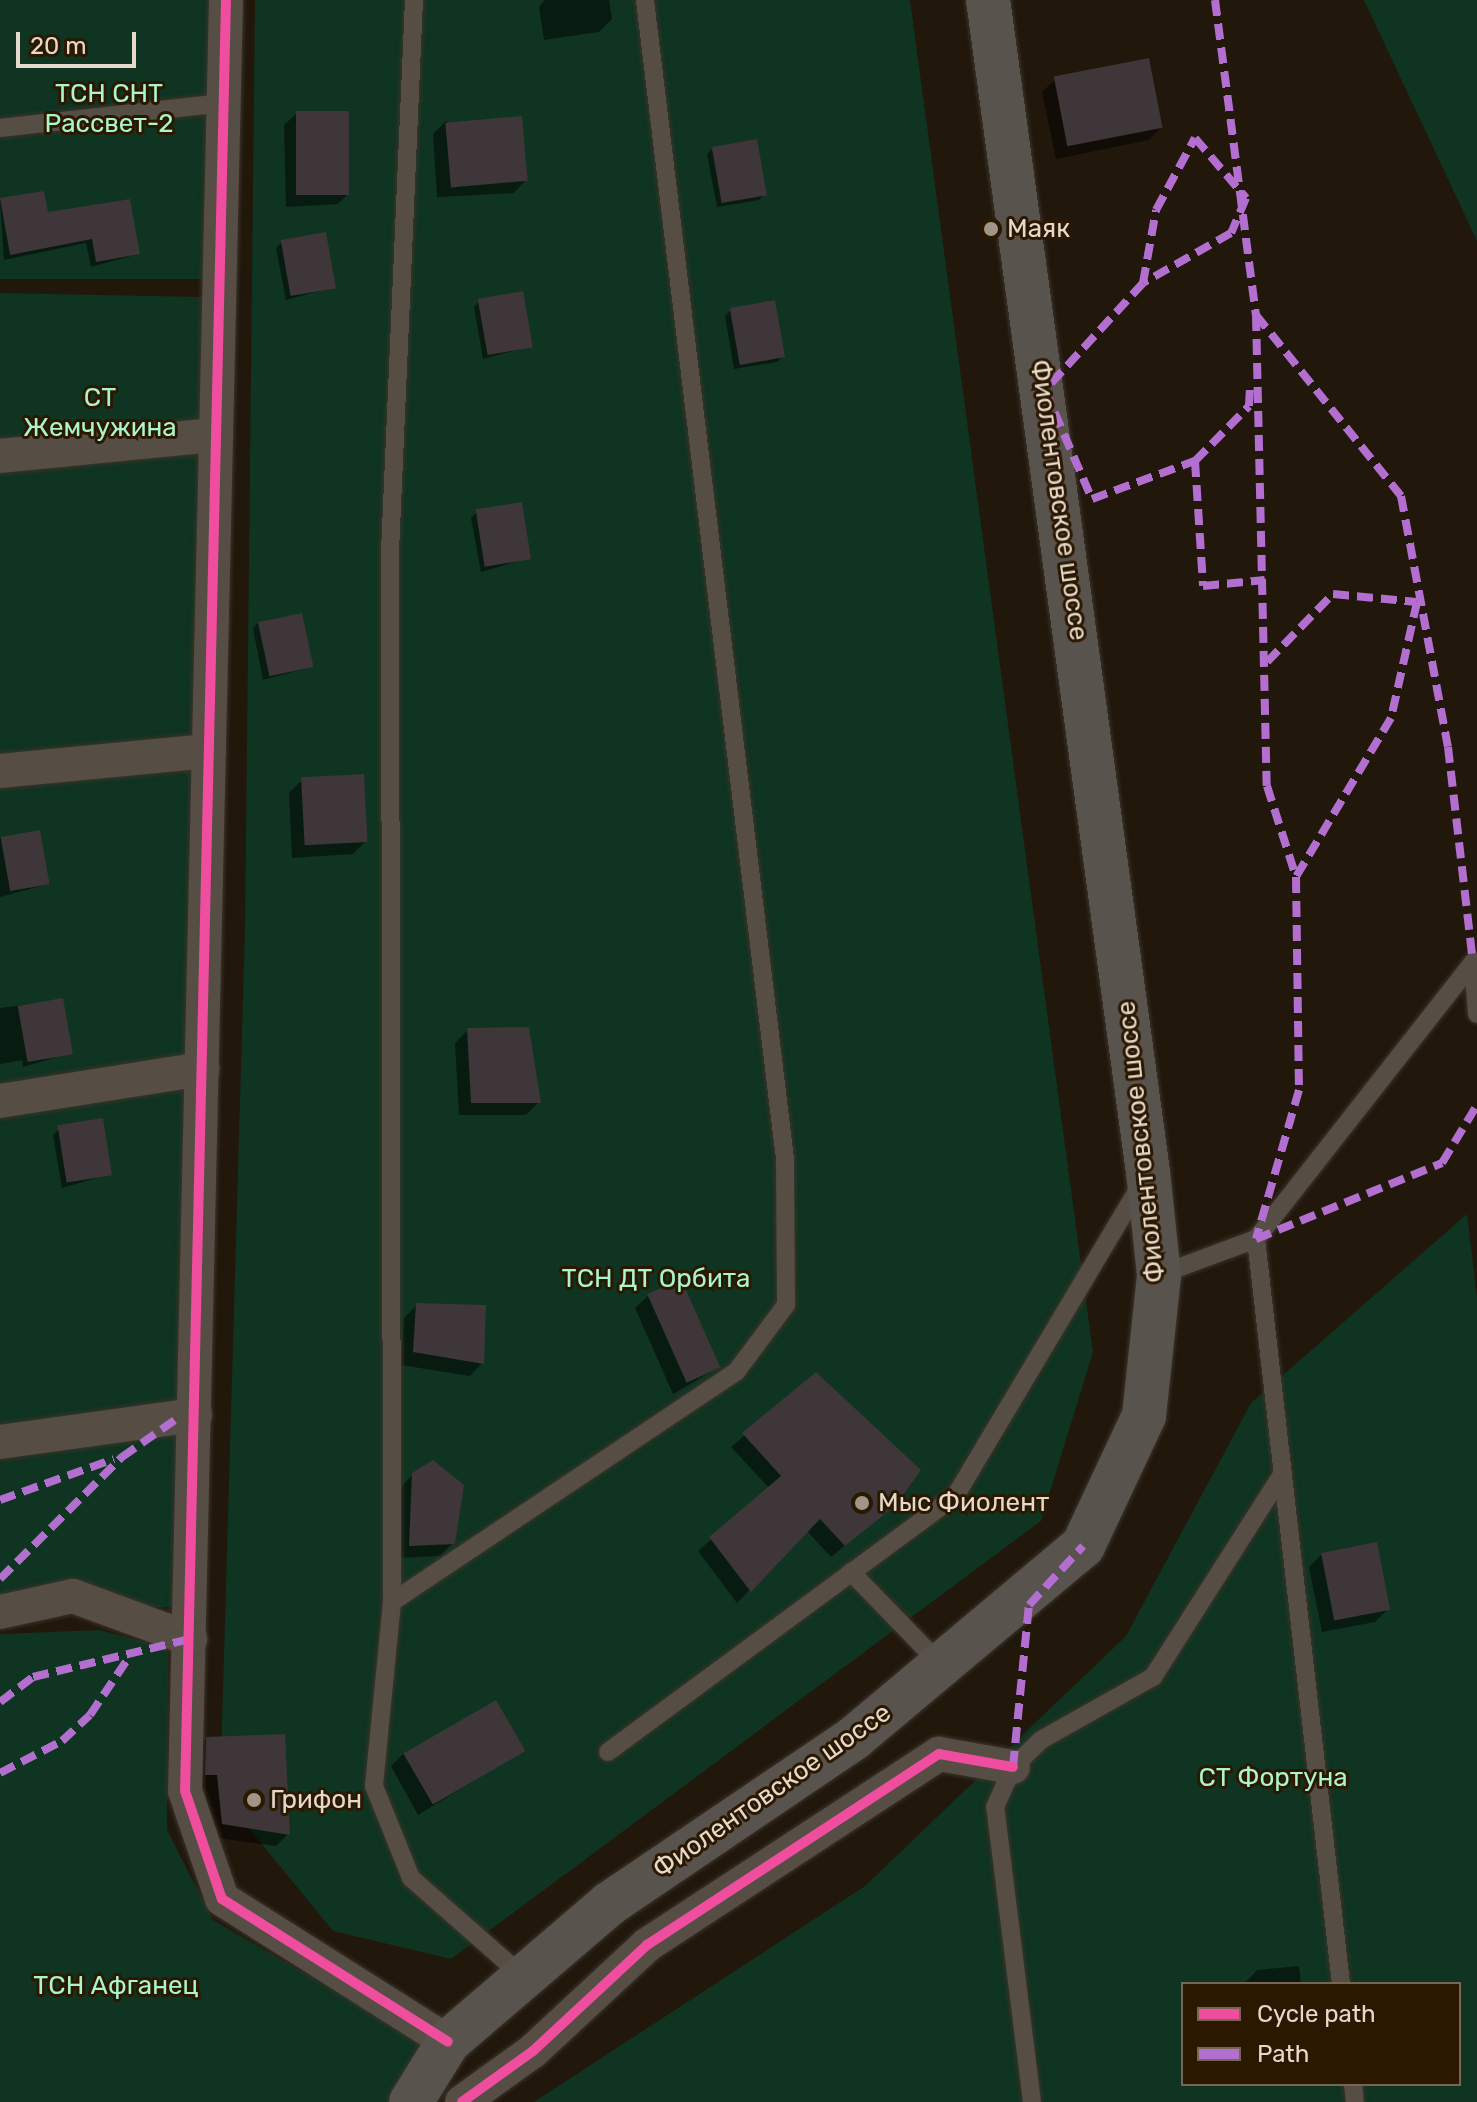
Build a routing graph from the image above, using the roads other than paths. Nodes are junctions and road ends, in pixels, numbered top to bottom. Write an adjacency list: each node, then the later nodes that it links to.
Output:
1 (226, 0): 5 (street)
2 (414, 0): 21 (lane)
3 (645, 0): 21 (lane)
4 (988, 0): 14 (main road, Фиолентовское шоссе)
5 (223, 103): 6 (lane); 7 (street)
6 (0, 128)
7 (216, 435): 8 (street); 9 (street)
8 (0, 456)
9 (209, 751): 10 (street); 12 (street)
10 (0, 771)
11 (1477, 1014): 15 (lane)
12 (202, 1069): 13 (street); 17 (street)
13 (0, 1101)
14 (1148, 1172): 16 (main road, Фиолентовское шоссе); 20 (lane)
15 (1256, 1239): 16 (lane); 19 (lane)
16 (1159, 1275): 24 (main road, Фиолентовское шоссе)
17 (195, 1415): 18 (street); 23 (street)
18 (0, 1442)
19 (1283, 1473): 26 (lane); 28 (lane)
20 (851, 1572): 24 (lane); 25 (lane)
21 (392, 1602): 27 (lane)
22 (0, 1612): 23 (street)
23 (190, 1639): 29 (street)
24 (941, 1665): 29 (main road, Фиолентовское шоссе)
25 (608, 1752)
26 (1013, 1767): 31 (street); 32 (lane)
27 (518, 1972)
28 (1341, 1982)
29 (448, 2042): 30 (main road, Фиолентовское шоссе)
30 (411, 2102)
31 (462, 2102)
32 (1032, 2102)

